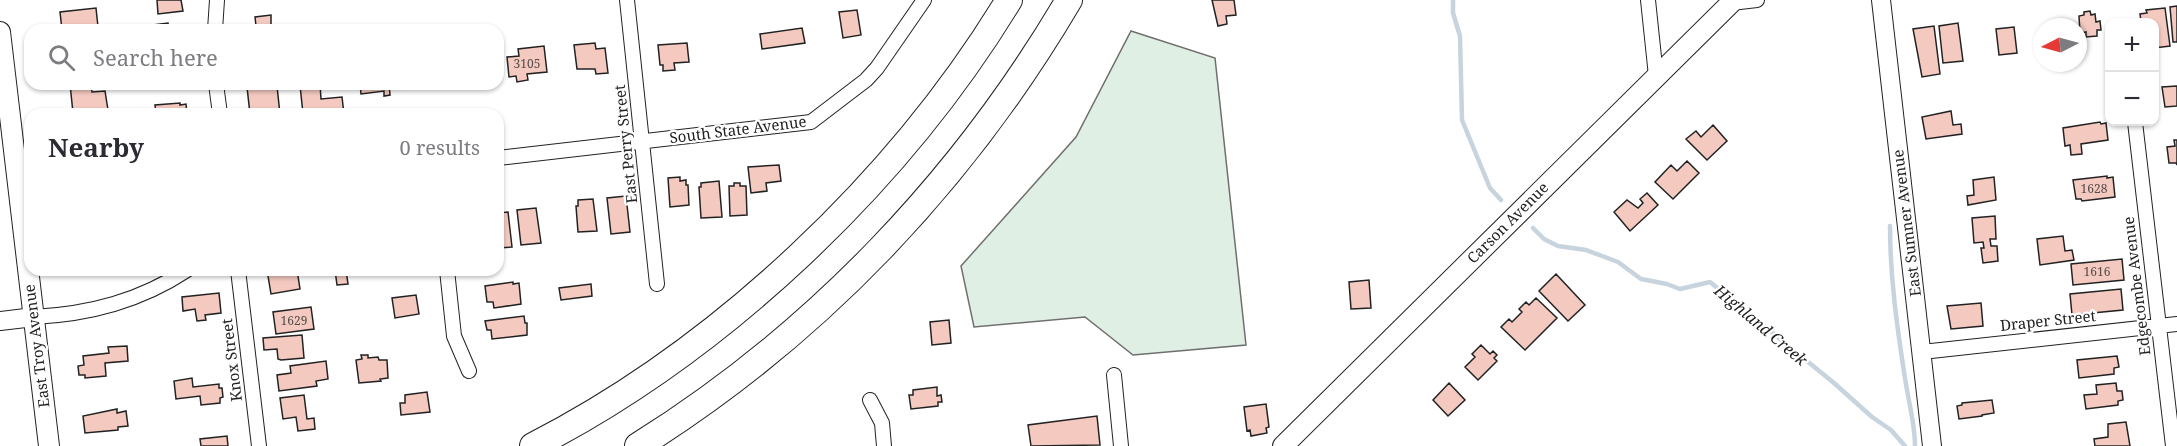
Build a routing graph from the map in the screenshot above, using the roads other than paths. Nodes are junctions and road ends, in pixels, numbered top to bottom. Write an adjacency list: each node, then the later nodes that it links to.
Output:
1 (217, 0): 10 (street)
2 (627, 0): 17 (street, East Perry Street)
3 (924, 0): 17 (street, South State Avenue)
4 (1009, 0): 35 (highway)
5 (1069, 0): 36 (highway)
6 (1648, 0): 13 (street)
7 (1757, 0): 9 (street)
8 (1881, 0): 29 (street, East Sumner Avenue)
9 (1733, 1): 13 (main road, Carson Avenue)
10 (215, 24)
11 (0, 32): 12 (main road, East Troy Avenue)
12 (2, 71): 19 (main road, East Troy Avenue)
13 (1656, 76): 39 (main road, Carson Avenue)
14 (217, 90): 15 (street)
15 (219, 108)
16 (2135, 126): 28 (street, Edgecombe Avenue)
17 (642, 142): 18 (street, South State Avenue); 24 (street, East Perry Street)
18 (504, 158)
19 (24, 240)
20 (29, 276): 25 (main road, East Troy Avenue)
21 (176, 276): 25 (street)
22 (239, 276): 34 (street, Knox Street)
23 (448, 276): 30 (street)
24 (657, 284)
25 (34, 317): 26 (street); 33 (main road, East Troy Avenue)
26 (0, 321)
27 (2177, 324): 28 (street, Draper Street)
28 (2159, 326): 29 (street, Draper Street); 41 (street, Edgecombe Avenue)
29 (1922, 352): 40 (street, East Sumner Avenue)
30 (470, 371)
31 (1114, 375): 38 (street)
32 (870, 400): 37 (street)
33 (49, 446)
34 (259, 446)
35 (533, 446)
36 (638, 446)
37 (884, 446)
38 (1121, 446)
39 (1282, 446)
40 (1932, 446)
41 (2173, 446)

